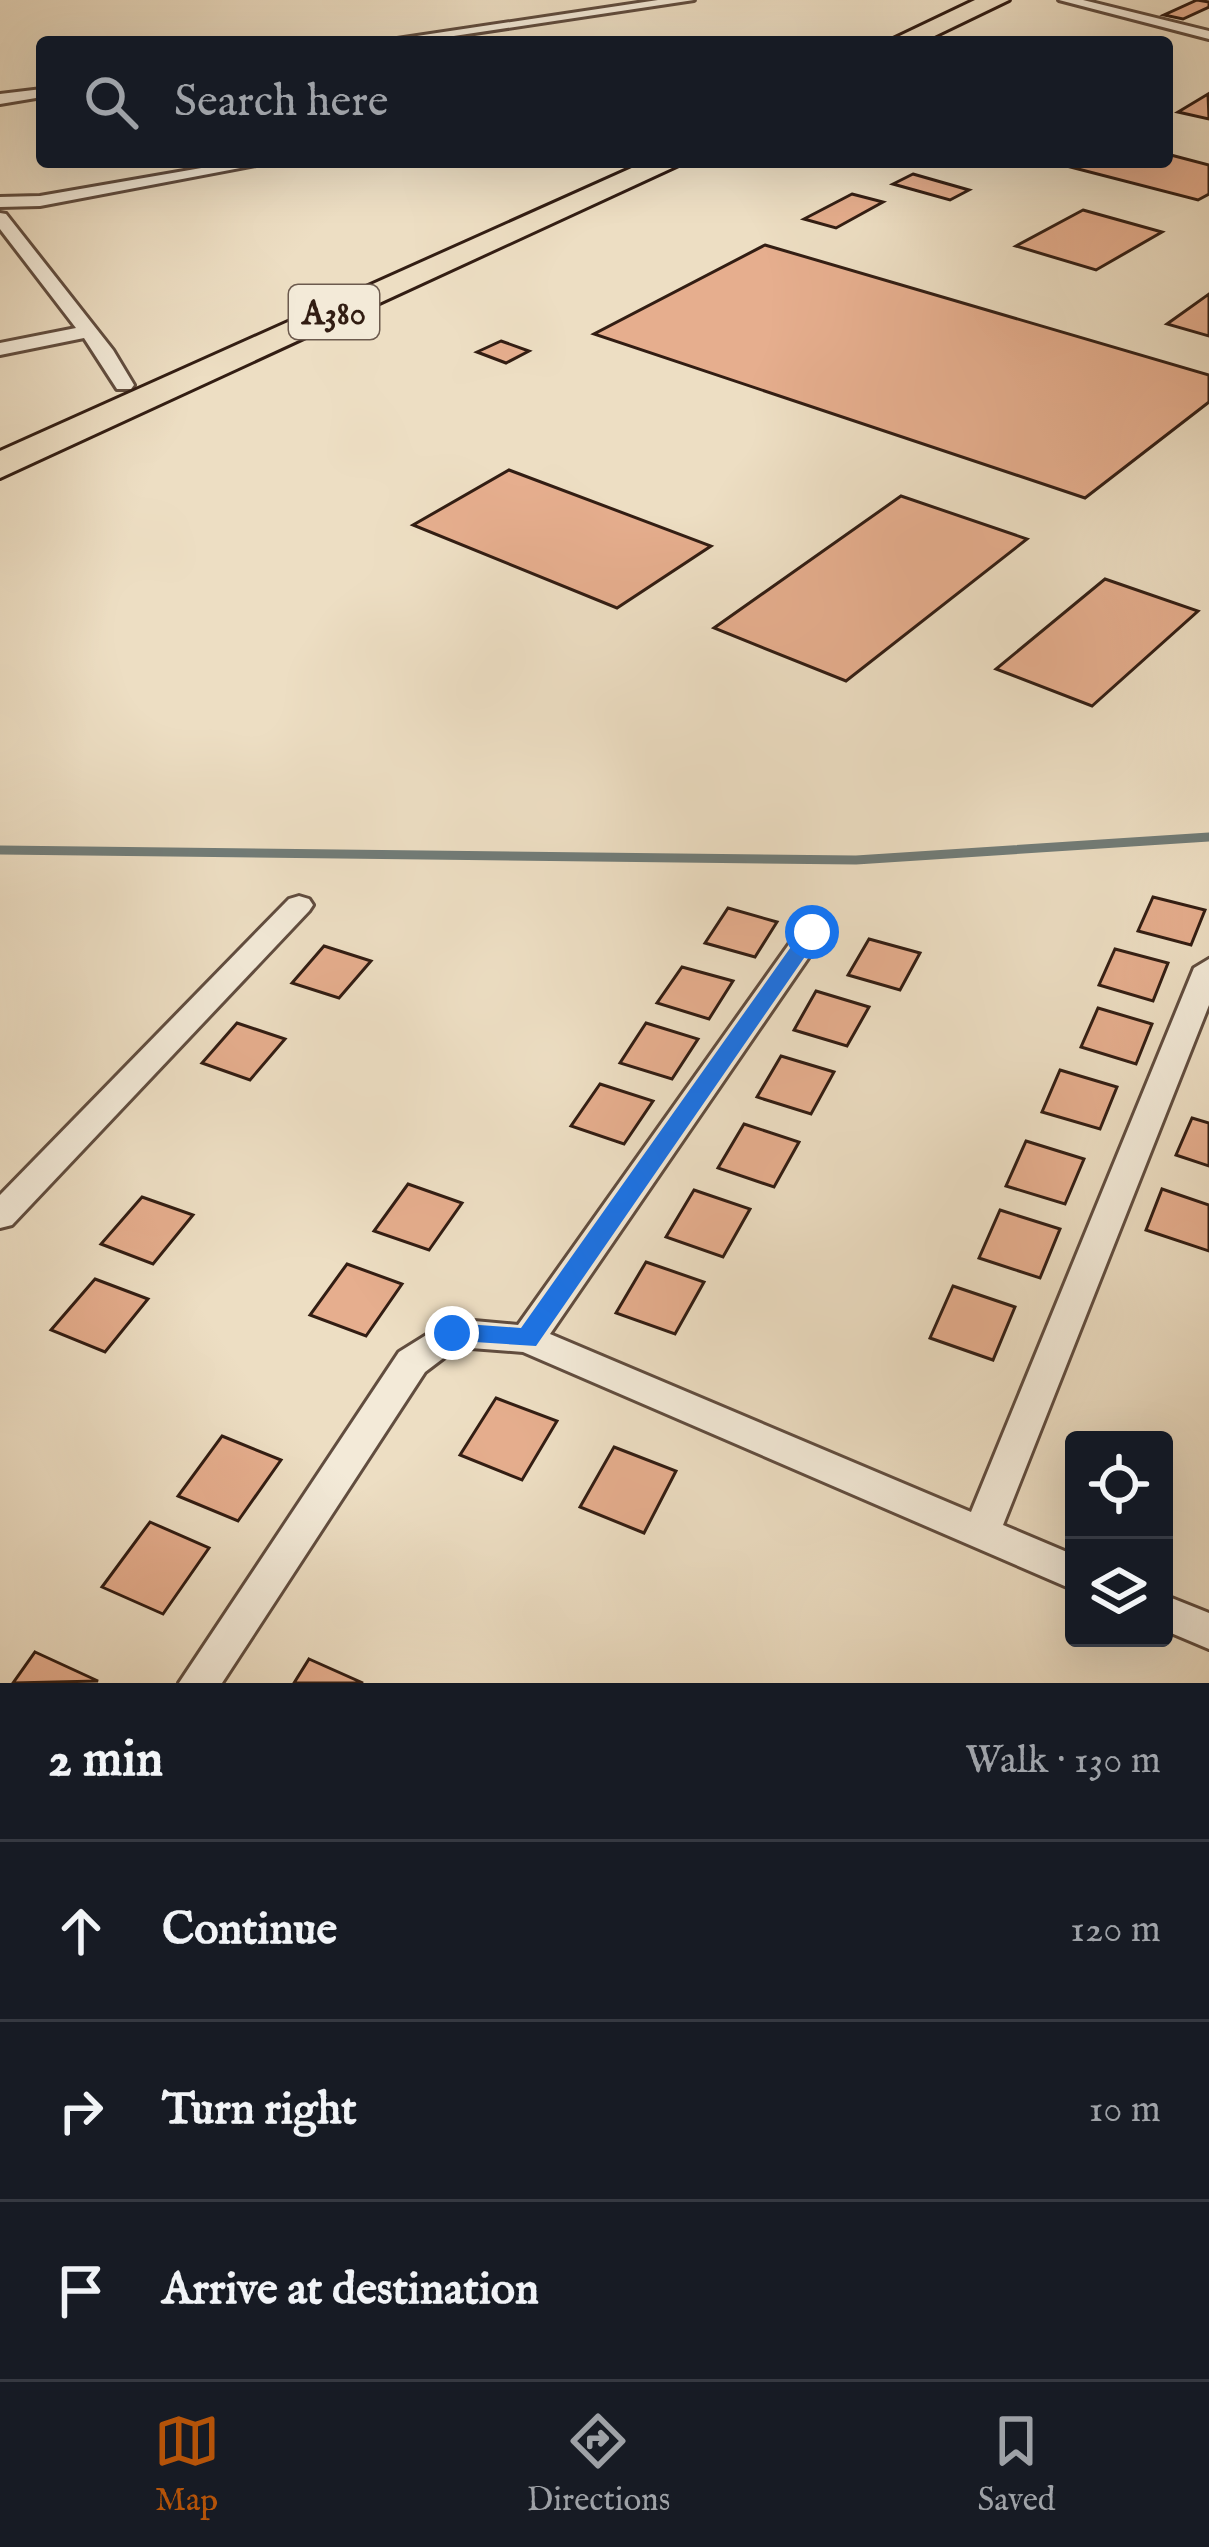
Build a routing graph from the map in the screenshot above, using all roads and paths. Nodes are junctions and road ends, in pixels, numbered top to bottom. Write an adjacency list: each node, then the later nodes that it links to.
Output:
1 (687, 0): 6 (street)
2 (996, 0): 7 (highway)
3 (1028, 0): 8 (highway)
4 (1066, 0): 5 (street)
5 (1209, 35)
6 (427, 36)
7 (914, 36)
8 (948, 36)
9 (36, 94): 10 (street)
10 (0, 99)
11 (230, 168): 14 (street)
12 (613, 168): 18 (highway, A380)
13 (657, 168): 20 (highway, A380)
14 (0, 202)
15 (0, 218): 16 (street)
16 (87, 332): 17 (street); 18 (street)
17 (0, 349)
18 (124, 386): 19 (highway, A380)
19 (0, 441)
20 (0, 466)
21 (299, 904): 24 (street)
22 (812, 932): 25 (street)
23 (1209, 968): 26 (street)
24 (0, 1216)
25 (527, 1339): 26 (street); 30 (street)
26 (981, 1533): 27 (street)
27 (1065, 1569)
28 (1173, 1616): 29 (street)
29 (1209, 1631)
30 (199, 1683)

